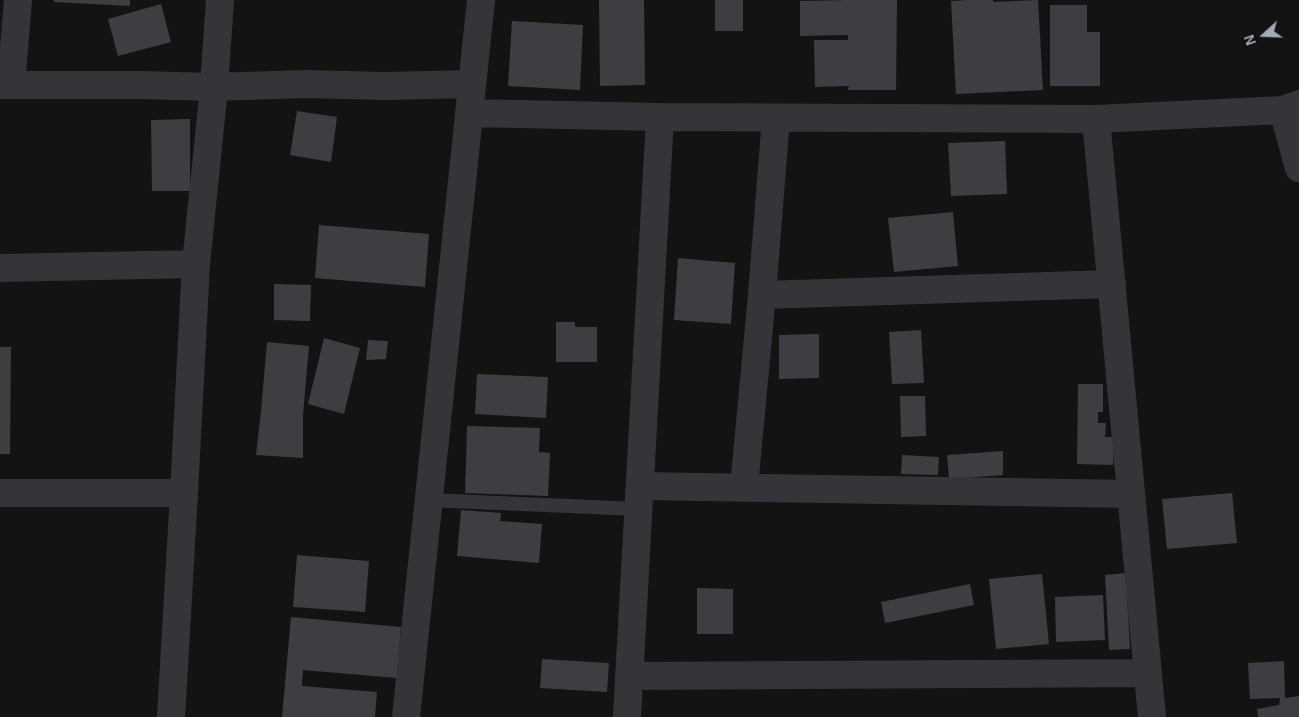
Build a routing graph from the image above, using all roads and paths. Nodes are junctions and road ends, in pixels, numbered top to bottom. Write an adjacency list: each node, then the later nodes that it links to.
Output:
1 (18, 0): 5 (street)
2 (220, 0): 6 (street)
3 (481, 0): 4 (street)
4 (472, 84): 6 (street); 8 (street)
5 (5, 85): 6 (street)
6 (214, 87): 13 (street)
7 (1291, 107): 11 (street); 12 (street)
8 (469, 113): 9 (street); 22 (street)
9 (660, 117): 10 (street); 21 (street)
10 (776, 118): 11 (street); 16 (street)
11 (1096, 119): 15 (street)
12 (1299, 168)
13 (196, 264): 14 (street); 19 (street)
14 (0, 268)
15 (1112, 284): 16 (street); 20 (street)
16 (762, 295): 17 (street)
17 (744, 488): 20 (street); 21 (street)
18 (0, 493): 19 (street)
19 (184, 494): 25 (street)
20 (1131, 494): 23 (street)
21 (639, 497): 22 (lane); 24 (street)
22 (429, 500): 26 (street)
23 (1148, 673): 24 (street); 28 (street)
24 (629, 676): 27 (street)
25 (171, 717)
26 (406, 717)
27 (627, 717)
28 (1152, 717)

